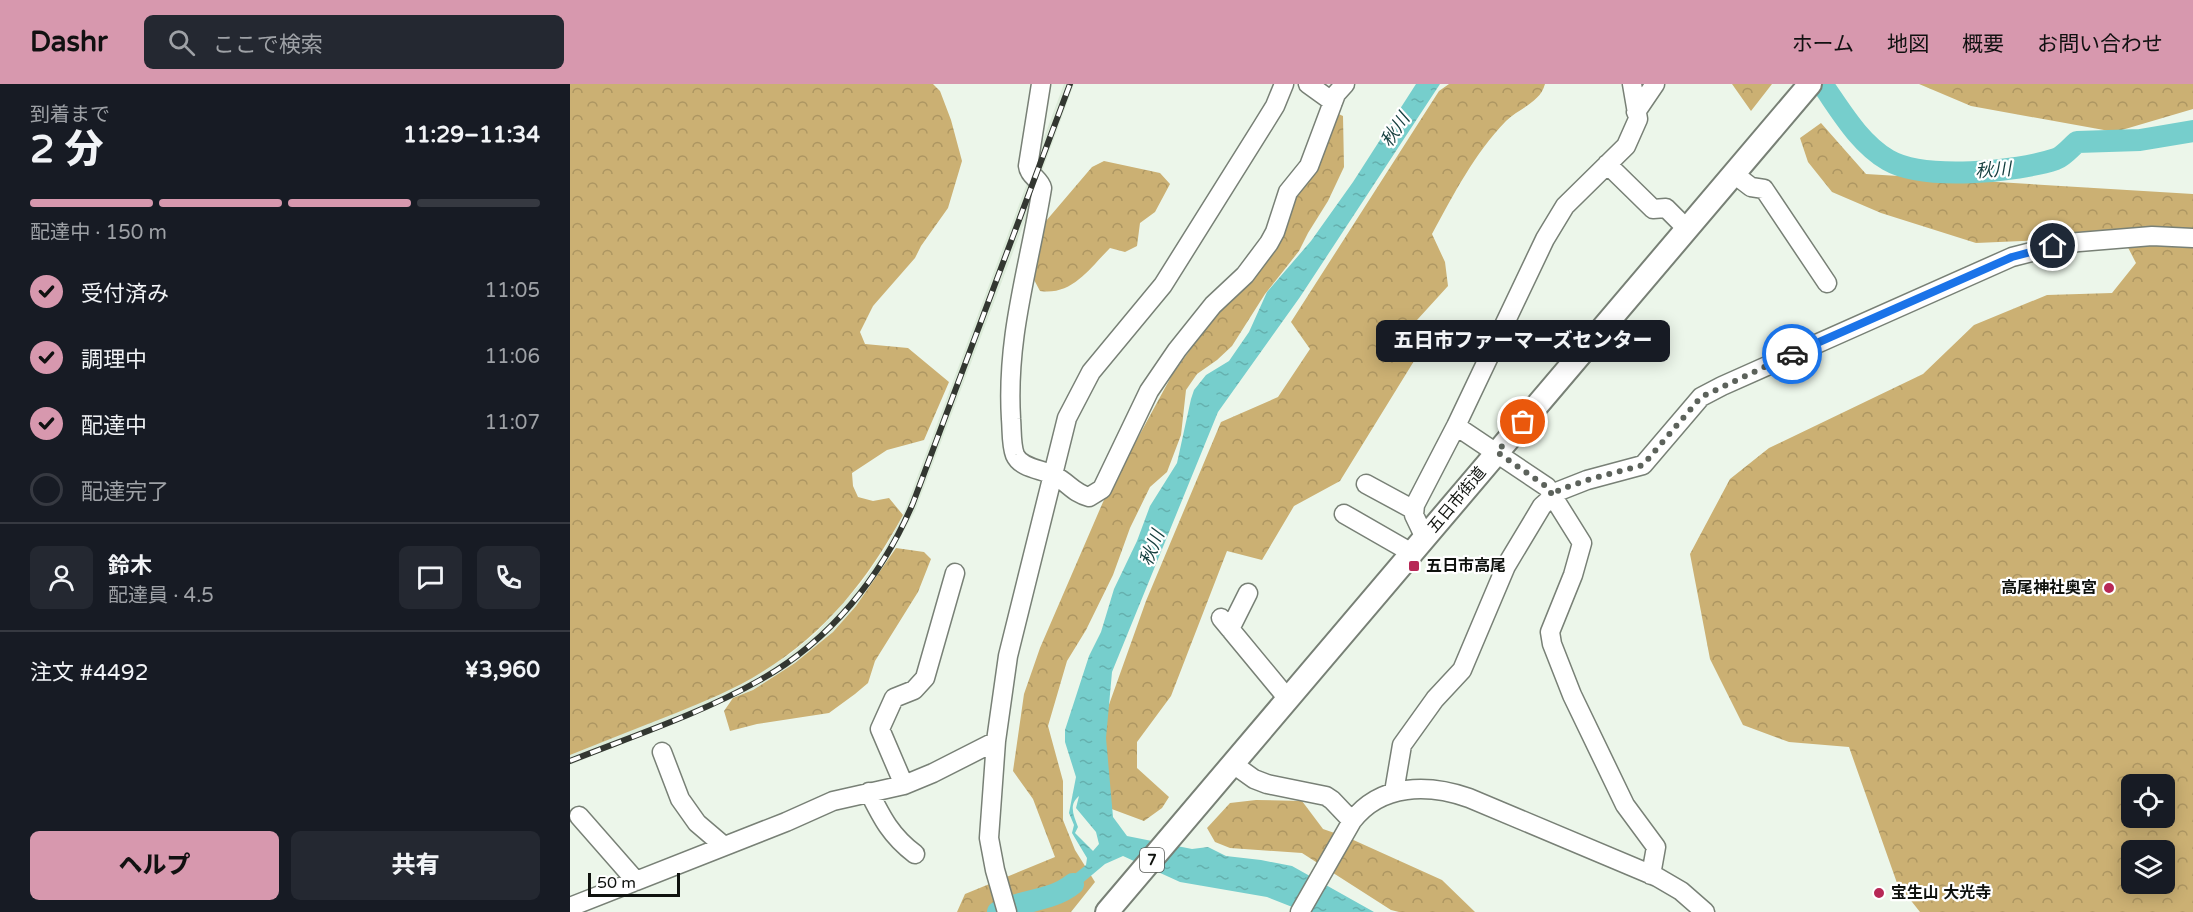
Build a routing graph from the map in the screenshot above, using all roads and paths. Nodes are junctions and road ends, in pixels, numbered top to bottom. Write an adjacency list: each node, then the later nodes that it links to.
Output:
1 (1041, 84): 17 (street)
2 (1284, 84): 17 (street)
3 (1308, 84): 8 (street)
4 (1345, 84): 8 (street)
5 (1632, 84): 9 (street)
6 (1655, 84): 9 (street)
7 (1810, 84): 11 (main road, 五日市街道 / 7)
8 (1333, 102): 17 (street)
9 (1636, 112): 10 (street)
10 (1607, 164): 12 (street); 15 (street)
11 (1734, 174): 12 (main road, 五日市街道 / 7); 14 (street)
12 (1687, 229): 16 (main road, 五日市街道 / 7)
13 (2193, 238): 19 (street)
14 (1827, 283)
15 (1456, 426): 16 (street); 20 (street)
16 (1497, 452): 19 (street); 22 (main road, 五日市街道 / 7)
17 (1053, 474): 26 (street)
18 (1366, 484): 20 (street)
19 (1553, 496): 31 (street); 36 (street)
20 (1414, 510): 22 (street)
21 (1344, 514): 22 (street)
22 (1419, 545): 25 (main road, 五日市街道 / 7)
23 (955, 573): 29 (street)
24 (1248, 593): 25 (street)
25 (1288, 699): 28 (main road, 五日市街道 / 7)
26 (996, 741): 29 (street); 39 (street)
27 (662, 752): 34 (street)
28 (1233, 764): 33 (street); 40 (main road, 五日市街道 / 7)
29 (903, 785): 30 (street)
30 (869, 792): 34 (street); 35 (street)
31 (1395, 792): 33 (street); 36 (street)
32 (579, 816): 37 (street)
33 (1352, 821): 41 (street)
34 (724, 846): 37 (street)
35 (915, 854)
36 (1651, 874): 42 (street)
37 (636, 881): 38 (street)
38 (570, 907)
39 (1007, 912)
40 (1107, 912)
41 (1300, 912)
42 (1705, 912)

